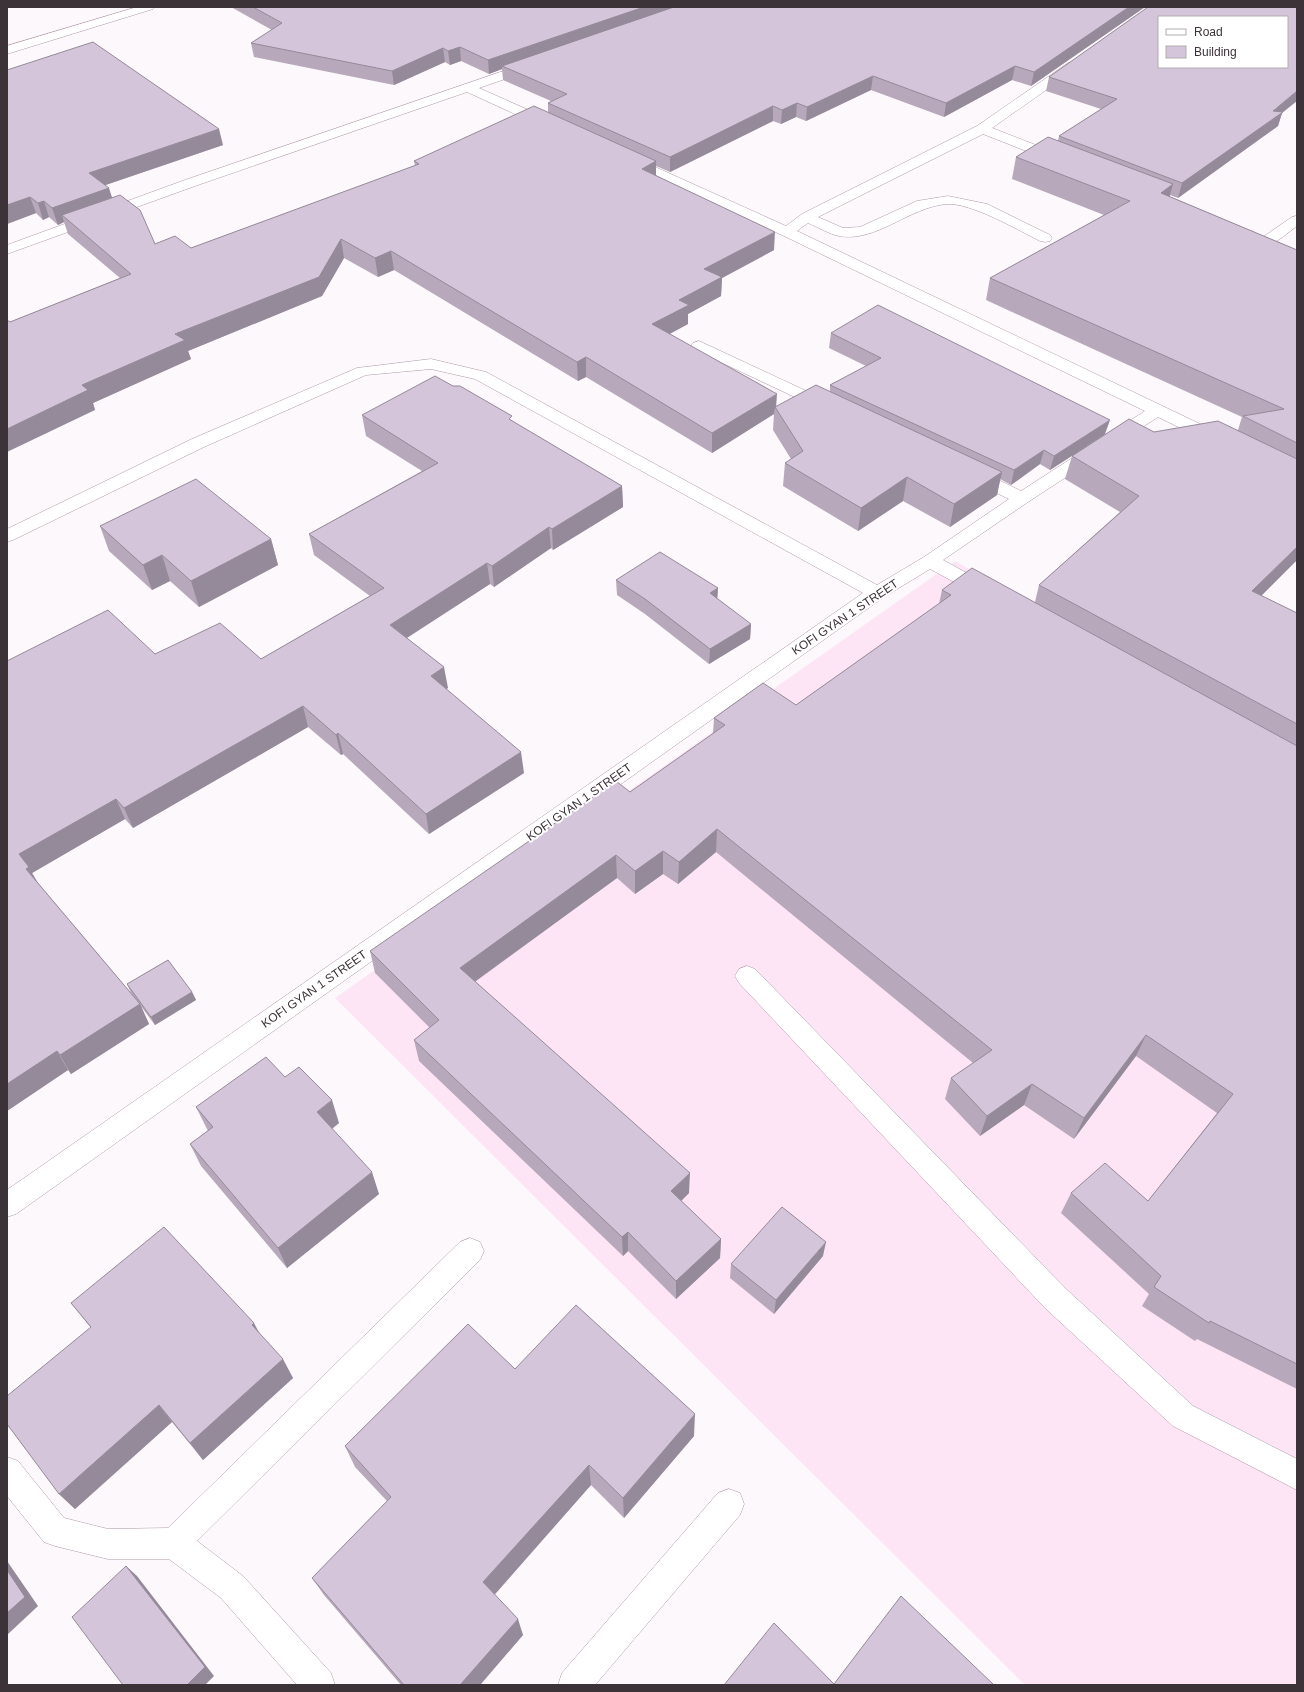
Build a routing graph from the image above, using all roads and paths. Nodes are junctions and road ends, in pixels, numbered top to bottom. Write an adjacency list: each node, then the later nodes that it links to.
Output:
1 (149, 7): 2 (street)
2 (7, 50)
3 (1084, 57): 7 (street)
4 (540, 62): 5 (street)
5 (467, 87): 6 (street); 17 (street)
6 (562, 130)
7 (982, 130): 9 (street); 10 (street)
8 (613, 153): 12 (street)
9 (1070, 164)
10 (807, 217): 12 (street); 14 (street)
11 (1297, 220): 15 (street)
12 (787, 232): 19 (street)
13 (1253, 234): 15 (street)
14 (1045, 238)
15 (1268, 240): 16 (street)
16 (1282, 246)
17 (7, 250)
18 (699, 346): 20 (street)
19 (1158, 410): 21 (street); 23 (street, KOFI GYAN 1 STREET)
20 (843, 414)
21 (1227, 444)
22 (958, 467): 23 (street)
23 (1022, 498): 25 (street, KOFI GYAN 1 STREET)
24 (7, 536): 26 (street)
25 (930, 560): 26 (street, KOFI GYAN 1 STREET); 27 (street)
26 (877, 593): 29 (street, KOFI GYAN 1 STREET)
27 (1000, 599)
28 (747, 976): 32 (street)
29 (7, 1205)
30 (470, 1251): 34 (street)
31 (7, 1472): 34 (street)
32 (1297, 1475)
33 (729, 1504): 36 (street)
34 (174, 1543): 35 (street)
35 (319, 1685)
36 (574, 1685)

